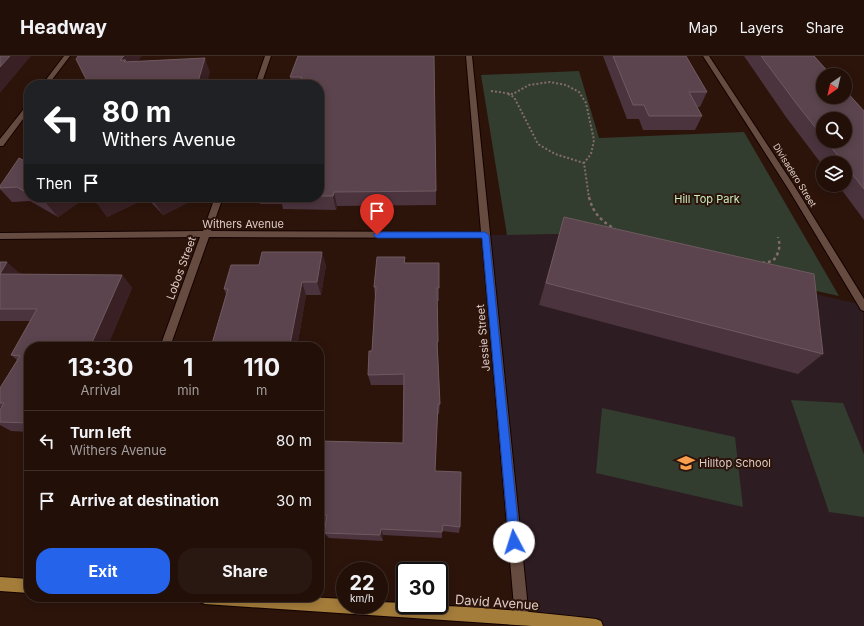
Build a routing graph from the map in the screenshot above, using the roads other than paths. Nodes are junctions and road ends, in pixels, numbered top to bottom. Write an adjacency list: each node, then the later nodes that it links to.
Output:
1 (67, 56): 5 (street)
2 (268, 56): 6 (street)
3 (469, 56): 11 (street, Jessie Street)
4 (706, 56): 13 (street, Divisadero Street)
5 (49, 80)
6 (260, 80)
7 (24, 113): 8 (street)
8 (0, 144)
9 (217, 202): 10 (street, Lobos Street)
10 (206, 234): 11 (street, Withers Avenue); 12 (street, Withers Avenue); 14 (street, Lobos Street)
11 (485, 235): 18 (street, Jessie Street)
12 (0, 236)
13 (864, 307)
14 (167, 342)
15 (0, 584): 16 (main road)
16 (24, 586)
17 (280, 602): 18 (main road, David Avenue)
18 (522, 618): 19 (main road, David Avenue)
19 (596, 626)

